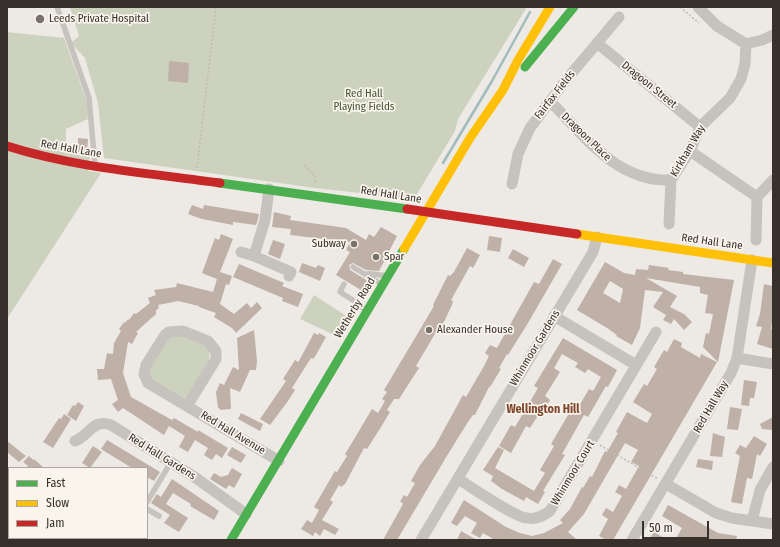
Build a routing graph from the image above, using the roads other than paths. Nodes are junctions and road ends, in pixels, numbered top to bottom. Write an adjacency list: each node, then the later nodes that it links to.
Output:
1 (57, 7): 14 (lane)
2 (550, 7): 9 (street, Wetherby Road)
3 (574, 7): 9 (street, Wetherby Road)
4 (698, 7): 8 (street)
5 (619, 17): 7 (street, Fairfax Fields)
6 (773, 35): 8 (street)
7 (597, 43): 10 (street, Fairfax Fields); 11 (street, Dragoon Street)
8 (746, 44): 11 (street, Kirkham Way)
9 (503, 90): 20 (street, Wetherby Road)
10 (550, 101): 15 (street, Dragoon Place); 17 (street, Fairfax Fields)
11 (700, 127): 13 (street, Kirkham Way)
12 (7, 146): 14 (street, Red Hall Lane)
13 (690, 152): 15 (street, Kirkham Way); 19 (street)
14 (95, 166): 18 (street, Red Hall Lane)
15 (671, 180): 21 (street, Kirkham Way)
16 (773, 180): 19 (street)
17 (512, 184)
18 (269, 189): 20 (street, Red Hall Lane); 25 (street)
19 (757, 197): 23 (street)
20 (426, 213): 22 (street, Red Hall Lane); 30 (street, Wetherby Road)
21 (669, 224)
22 (597, 237): 26 (street, Red Hall Lane); 35 (street, Whinmoor Gardens)
23 (756, 240)
24 (241, 252): 25 (street)
25 (254, 256): 31 (street)
26 (752, 260): 27 (street, Red Hall Lane); 37 (street, Red Hall Way)
27 (773, 263)
28 (353, 266): 29 (lane)
29 (367, 274): 30 (lane); 33 (lane)
30 (389, 274): 33 (street, Wetherby Road)
31 (289, 276)
32 (344, 284): 34 (lane)
33 (382, 286): 34 (street, Wetherby Road)
34 (367, 312): 42 (street, Wetherby Road)
35 (554, 316): 39 (street); 45 (street, Whinmoor Gardens)
36 (656, 332): 39 (street, Whinmoor Court)
37 (737, 358): 38 (street); 46 (street, Red Hall Way)
38 (773, 364)
39 (636, 365): 45 (street, Whinmoor Court)
40 (187, 406): 40 (street, Red Hall Avenue); 42 (street, Red Hall Avenue)
41 (75, 441): 43 (street, Red Hall Gardens)
42 (279, 461): 49 (street, Wetherby Road)
43 (171, 462): 47 (lane); 49 (street, Red Hall Gardens)
44 (773, 467): 51 (street)
45 (458, 479): 54 (street, Whinmoor Gardens)
46 (666, 484): 51 (street); 55 (street, Red Hall Way)
47 (148, 500)
48 (148, 510): 50 (lane)
49 (246, 514): 53 (street, Wetherby Road)
50 (159, 516)
51 (752, 521): 52 (street)
52 (773, 524)
53 (231, 540)
54 (421, 540)
55 (632, 540)

